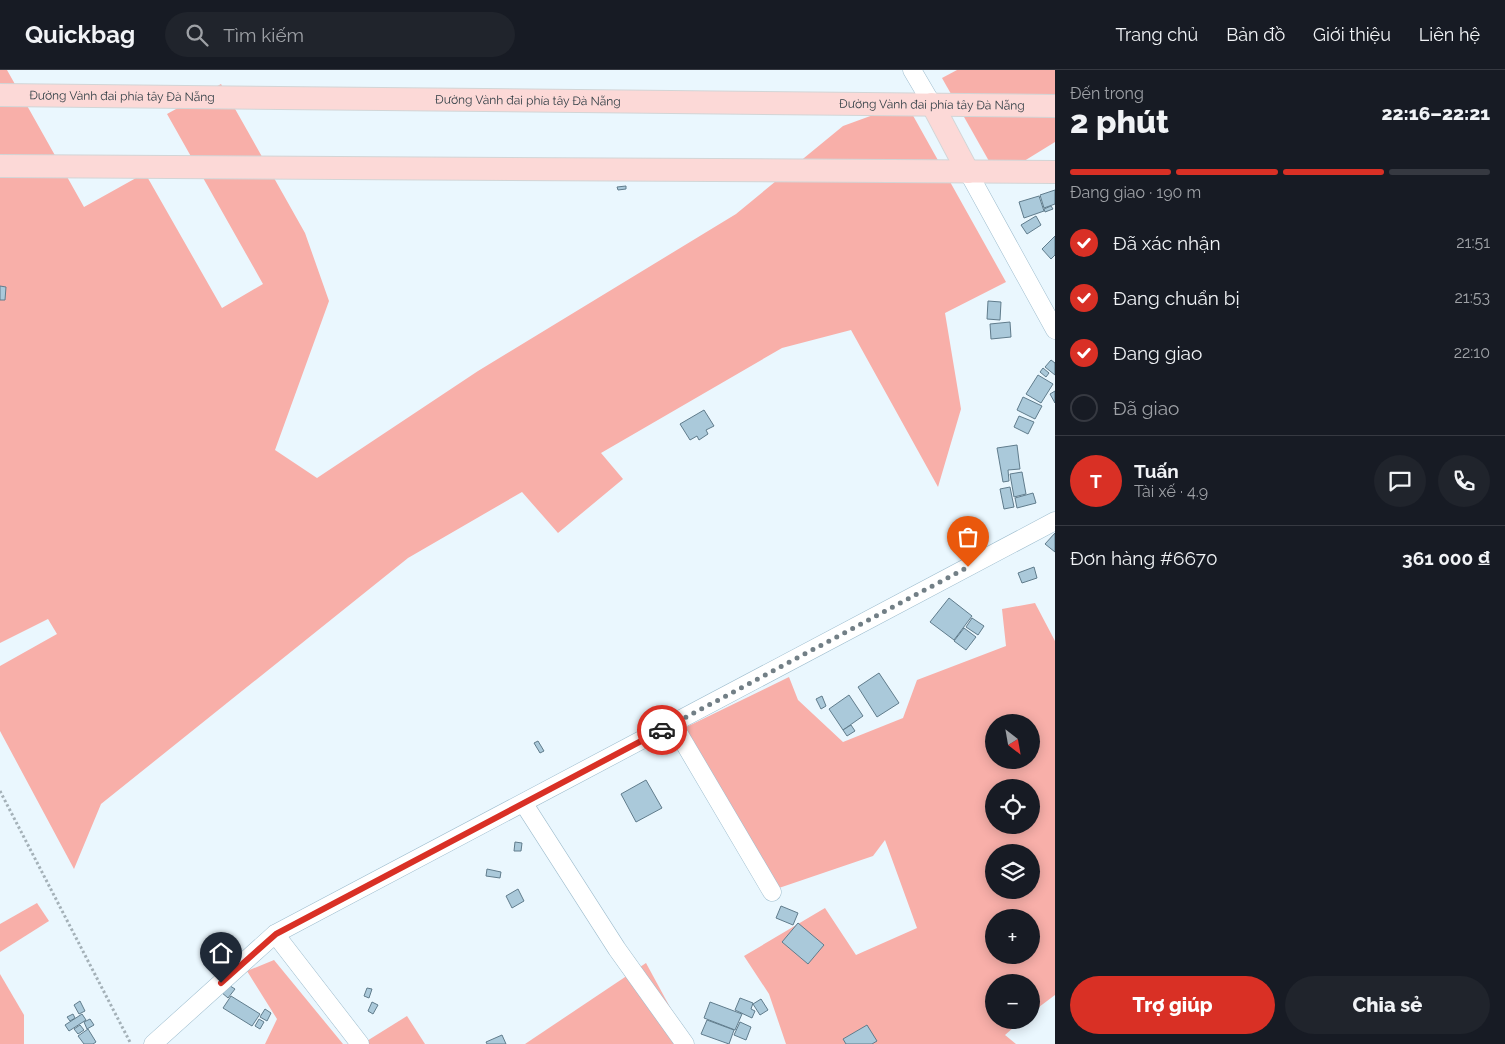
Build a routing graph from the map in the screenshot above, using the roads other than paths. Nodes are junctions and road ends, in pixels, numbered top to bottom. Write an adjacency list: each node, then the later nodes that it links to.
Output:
1 (912, 70): 3 (street)
2 (0, 95): 3 (main road, Đường Vành đai phía tây Đà Nẵng)
3 (932, 104): 4 (main road, Đường Vành đai phía tây Đà Nẵng); 6 (main road)
4 (1055, 106)
5 (0, 166): 6 (main road)
6 (968, 172): 7 (main road); 8 (street)
7 (1055, 172)
8 (1055, 330)
9 (1055, 521): 10 (street)
10 (673, 724): 11 (street); 12 (street)
11 (524, 804): 13 (street); 16 (street)
12 (772, 892)
13 (276, 934): 14 (street); 15 (street)
14 (153, 1044)
15 (360, 1044)
16 (685, 1044)

